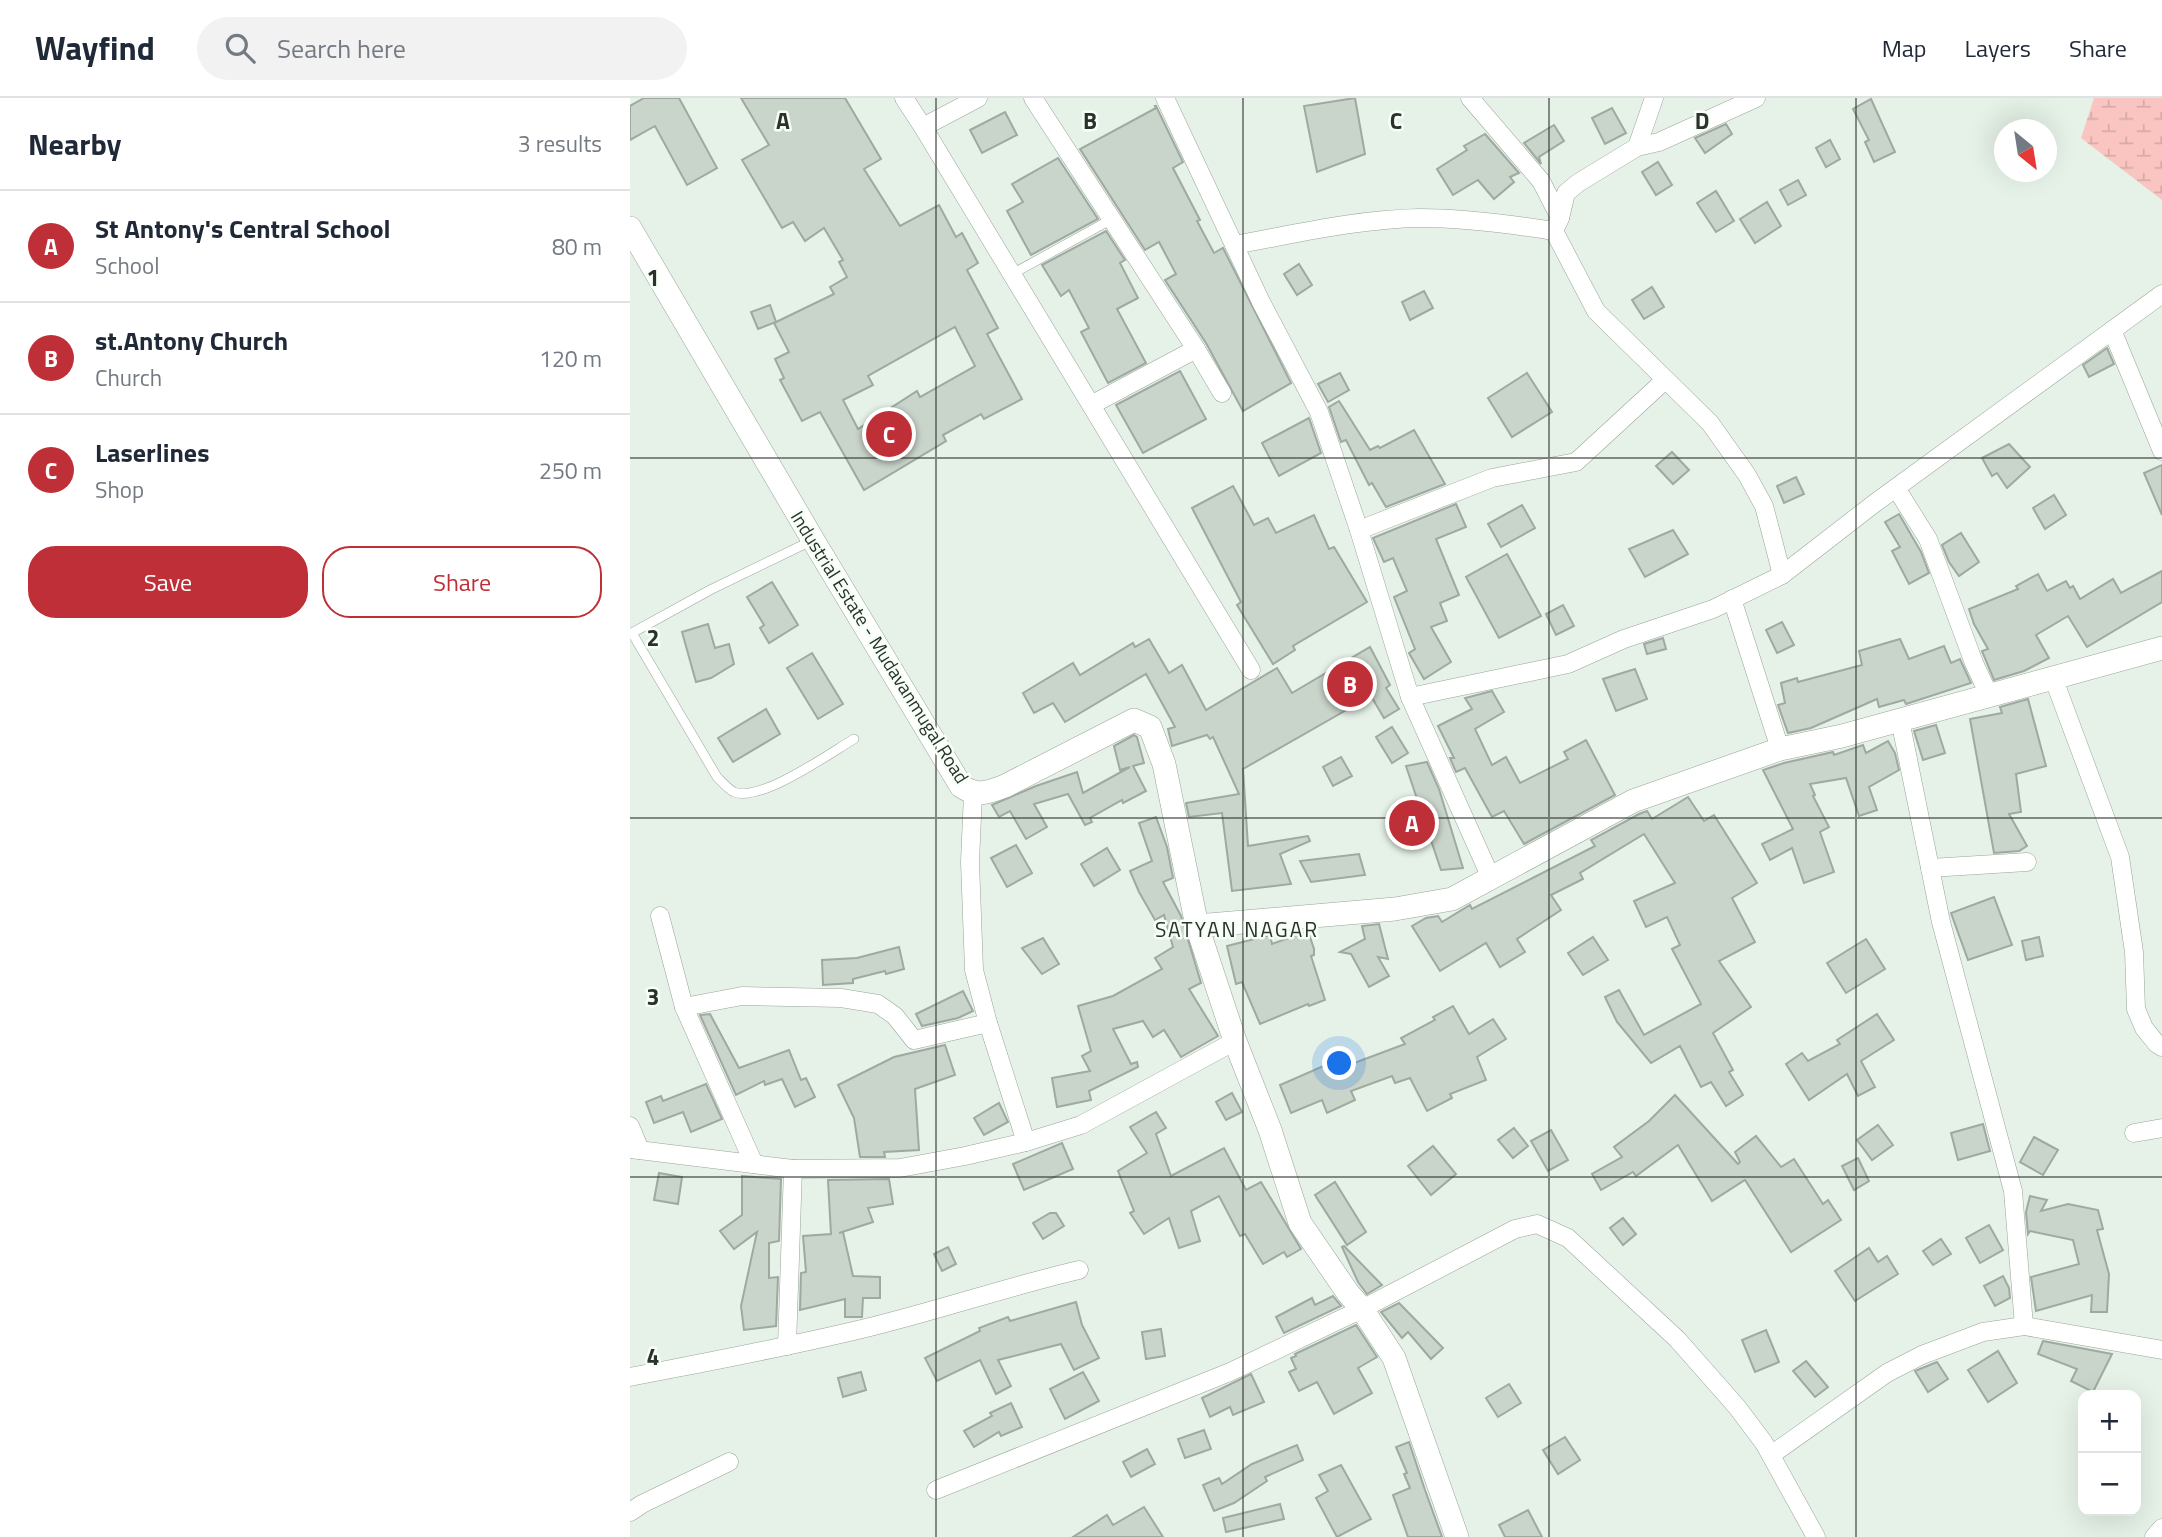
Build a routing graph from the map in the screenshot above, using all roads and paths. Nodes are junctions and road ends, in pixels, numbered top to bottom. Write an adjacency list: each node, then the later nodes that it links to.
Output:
1 (904, 98): 8 (street)
2 (978, 98): 8 (street)
3 (1033, 98): 10 (street)
4 (1165, 98): 13 (street)
5 (1469, 98): 11 (street)
6 (1654, 98): 9 (street)
7 (1756, 98): 9 (street)
8 (923, 127): 14 (street)
9 (1637, 147): 11 (street)
10 (1112, 219): 14 (lane); 17 (street)
11 (1557, 224): 13 (street); 18 (street)
12 (630, 228): 24 (street, Industrial Estate - Mudavanmugal Road)
13 (1234, 245): 23 (street)
14 (1012, 274): 20 (street)
15 (2162, 294): 16 (street)
16 (2112, 331): 21 (street); 22 (street)
17 (1196, 349): 19 (street); 20 (street)
18 (1665, 380): 23 (street); 25 (street)
19 (1222, 393)
20 (1091, 405): 29 (street)
21 (2162, 451)
22 (1896, 488): 25 (street); 31 (street)
23 (1359, 530): 32 (street)
24 (813, 540): 27 (lane); 36 (street, Industrial Estate - Mudavanmugal Road)
25 (1782, 575): 26 (street)
26 (1732, 599): 32 (street); 35 (street)
27 (631, 634): 34 (lane)
28 (2162, 648): 30 (street)
29 (1251, 670)
30 (2053, 677): 31 (street); 45 (street)
31 (1989, 695): 33 (street)
32 (1410, 697): 39 (street)
33 (1899, 720): 35 (street); 38 (street)
34 (854, 739)
35 (1780, 749): 39 (street)
36 (973, 794): 41 (street, Industrial Estate - Mudavanmugal Road); 43 (street)
37 (2027, 862): 38 (street)
38 (1930, 868): 55 (street)
39 (1491, 878): 41 (street)
40 (660, 916): 42 (street)
41 (1197, 926): 44 (street, Industrial Estate - Mudavanmugal Road)
42 (684, 1007): 43 (street); 51 (street)
43 (988, 1023): 49 (street)
44 (1235, 1041): 49 (street); 54 (street, Industrial Estate - Mudavanmugal Road)
45 (2162, 1047)
46 (630, 1126): 50 (street)
47 (2162, 1128): 48 (street)
48 (2134, 1133)
49 (1026, 1142): 52 (street)
50 (635, 1150): 51 (street)
51 (754, 1164): 52 (street)
52 (793, 1169): 56 (street)
53 (1079, 1270): 56 (street)
54 (1362, 1309): 59 (street); 61 (street); 64 (street, Industrial Estate - Mudavanmugal Road)
55 (2024, 1326): 57 (street); 59 (street)
56 (787, 1346): 58 (street)
57 (2162, 1349)
58 (630, 1377)
59 (1771, 1455): 65 (street)
60 (729, 1462): 62 (street)
61 (936, 1490)
62 (630, 1512)
63 (2162, 1528): 66 (street)
64 (1457, 1537)
65 (1816, 1537)
66 (2154, 1537)

